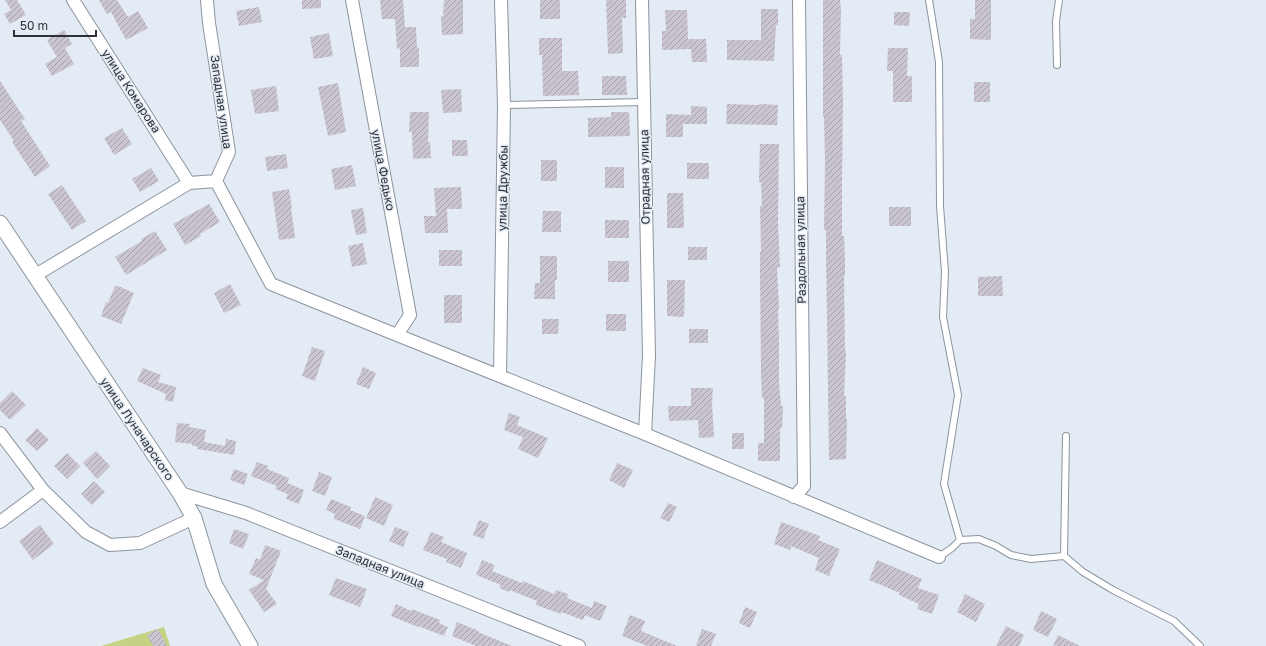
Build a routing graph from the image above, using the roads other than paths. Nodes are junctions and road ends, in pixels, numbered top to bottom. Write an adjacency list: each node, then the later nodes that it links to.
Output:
1 (73, 0): 13 (street, улица Комарова)
2 (206, 0): 12 (street, Западная улица)
3 (352, 0): 16 (street, улица Федько)
4 (501, 0): 11 (street, улица Дружбы)
5 (642, 0): 10 (street, Отрадная улица)
6 (799, 0): 23 (street, Раздольная улица)
7 (929, 0): 26 (lane)
8 (1059, 0): 9 (lane)
9 (1058, 65)
10 (643, 102): 11 (lane); 19 (street, Отрадная улица)
11 (504, 105): 17 (street, улица Дружбы)
12 (216, 181): 13 (street); 16 (street)
13 (190, 182): 15 (street)
14 (0, 223): 15 (street, улица Луначарского)
15 (34, 276): 22 (street, улица Луначарского)
16 (397, 335): 17 (street)
17 (500, 376): 19 (street)
18 (0, 433): 21 (street)
19 (645, 434): 23 (street)
20 (1066, 436): 27 (lane)
21 (43, 490): 24 (street); 25 (street)
22 (180, 493): 24 (street, улица Луначарского); 30 (street, Западная улица)
23 (794, 497): 28 (street)
24 (194, 518): 29 (street, улица Луначарского)
25 (0, 522)
26 (960, 540): 27 (lane); 28 (lane)
27 (1064, 556): 31 (lane)
28 (938, 557)
29 (250, 646)
30 (579, 646)
31 (1200, 646)

